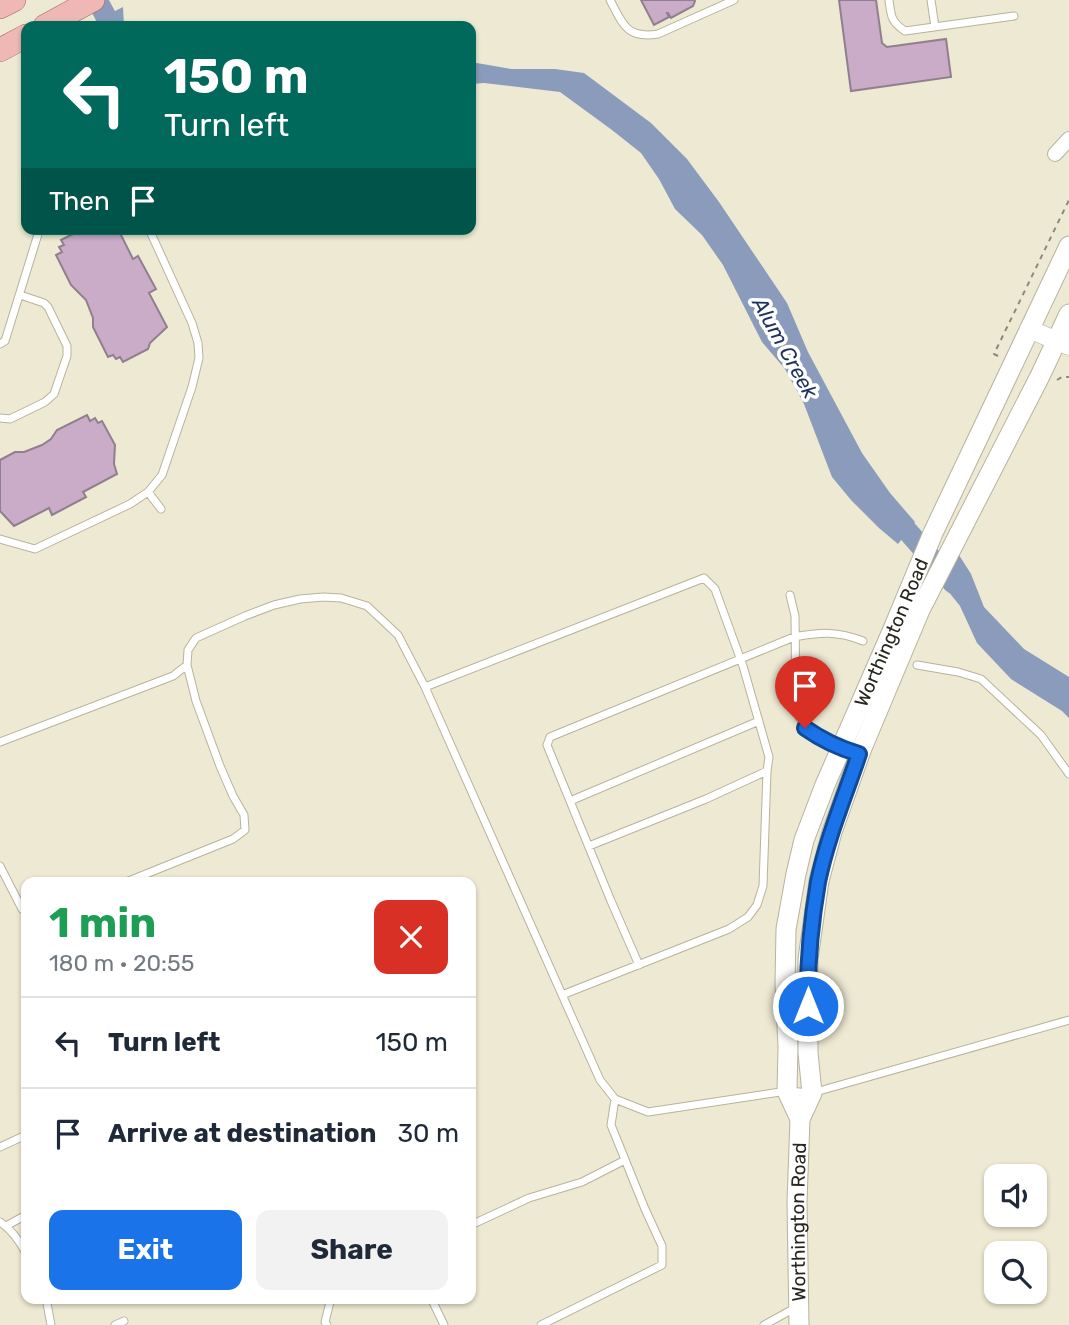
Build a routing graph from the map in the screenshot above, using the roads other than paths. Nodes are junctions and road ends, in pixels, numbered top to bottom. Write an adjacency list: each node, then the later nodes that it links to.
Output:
1 (14, 0): 7 (main road)
2 (93, 0): 9 (main road)
3 (610, 0): 4 (lane)
4 (734, 0)
5 (889, 0): 10 (lane)
6 (931, 0): 10 (lane)
7 (0, 7)
8 (1014, 16): 10 (lane)
9 (54, 21)
10 (935, 27)
11 (21, 39): 12 (main road)
12 (0, 50)
13 (1069, 139): 14 (street)
14 (1055, 154)
15 (38, 235): 18 (lane)
16 (152, 235): 24 (lane)
17 (1069, 246): 20 (main road, Worthington Road)
18 (20, 295): 21 (lane); 23 (lane)
19 (1069, 314): 22 (main road, Worthington Road)
20 (1029, 329): 22 (street); 28 (main road, Worthington Road)
21 (0, 344)
22 (1063, 344): 28 (main road, Worthington Road)
23 (0, 418)
24 (148, 492): 25 (lane); 26 (lane)
25 (161, 509)
26 (0, 539)
27 (790, 595): 29 (lane)
28 (913, 604): 37 (main road, Worthington Road)
29 (794, 637): 30 (lane); 31 (lane); 37 (lane)
30 (863, 641)
31 (740, 659): 34 (lane); 35 (lane); 40 (lane)
32 (187, 665): 34 (lane); 36 (lane); 43 (lane)
33 (917, 665): 39 (lane)
34 (425, 687): 46 (lane)
35 (759, 721): 38 (lane); 40 (lane)
36 (0, 742)
37 (850, 751): 48 (main road, Worthington Road); 49 (main road, Worthington Road)
38 (767, 771): 41 (lane); 45 (lane)
39 (1069, 774)
40 (570, 801): 41 (lane)
41 (589, 846): 45 (lane)
42 (0, 866): 44 (lane)
43 (138, 877)
44 (21, 907)
45 (639, 965): 46 (lane)
46 (562, 995): 50 (lane)
47 (1069, 1020): 49 (lane)
48 (787, 1090): 49 (lane); 50 (lane); 51 (main road, Worthington Road)
49 (812, 1093): 51 (main road, Worthington Road)
50 (615, 1099): 54 (lane)
51 (800, 1119): 62 (main road, Worthington Road)
52 (21, 1137): 53 (lane)
53 (0, 1147)
54 (625, 1160): 56 (lane); 68 (lane)
55 (21, 1217): 57 (lane)
56 (476, 1223)
57 (3, 1224): 58 (lane)
58 (21, 1243)
59 (47, 1304): 64 (lane)
60 (330, 1304): 66 (lane)
61 (434, 1304): 67 (lane)
62 (799, 1316): 69 (lane)
63 (124, 1321): 65 (lane)
64 (51, 1325)
65 (116, 1325)
66 (327, 1325)
67 (444, 1325)
68 (541, 1325)
69 (764, 1325)

